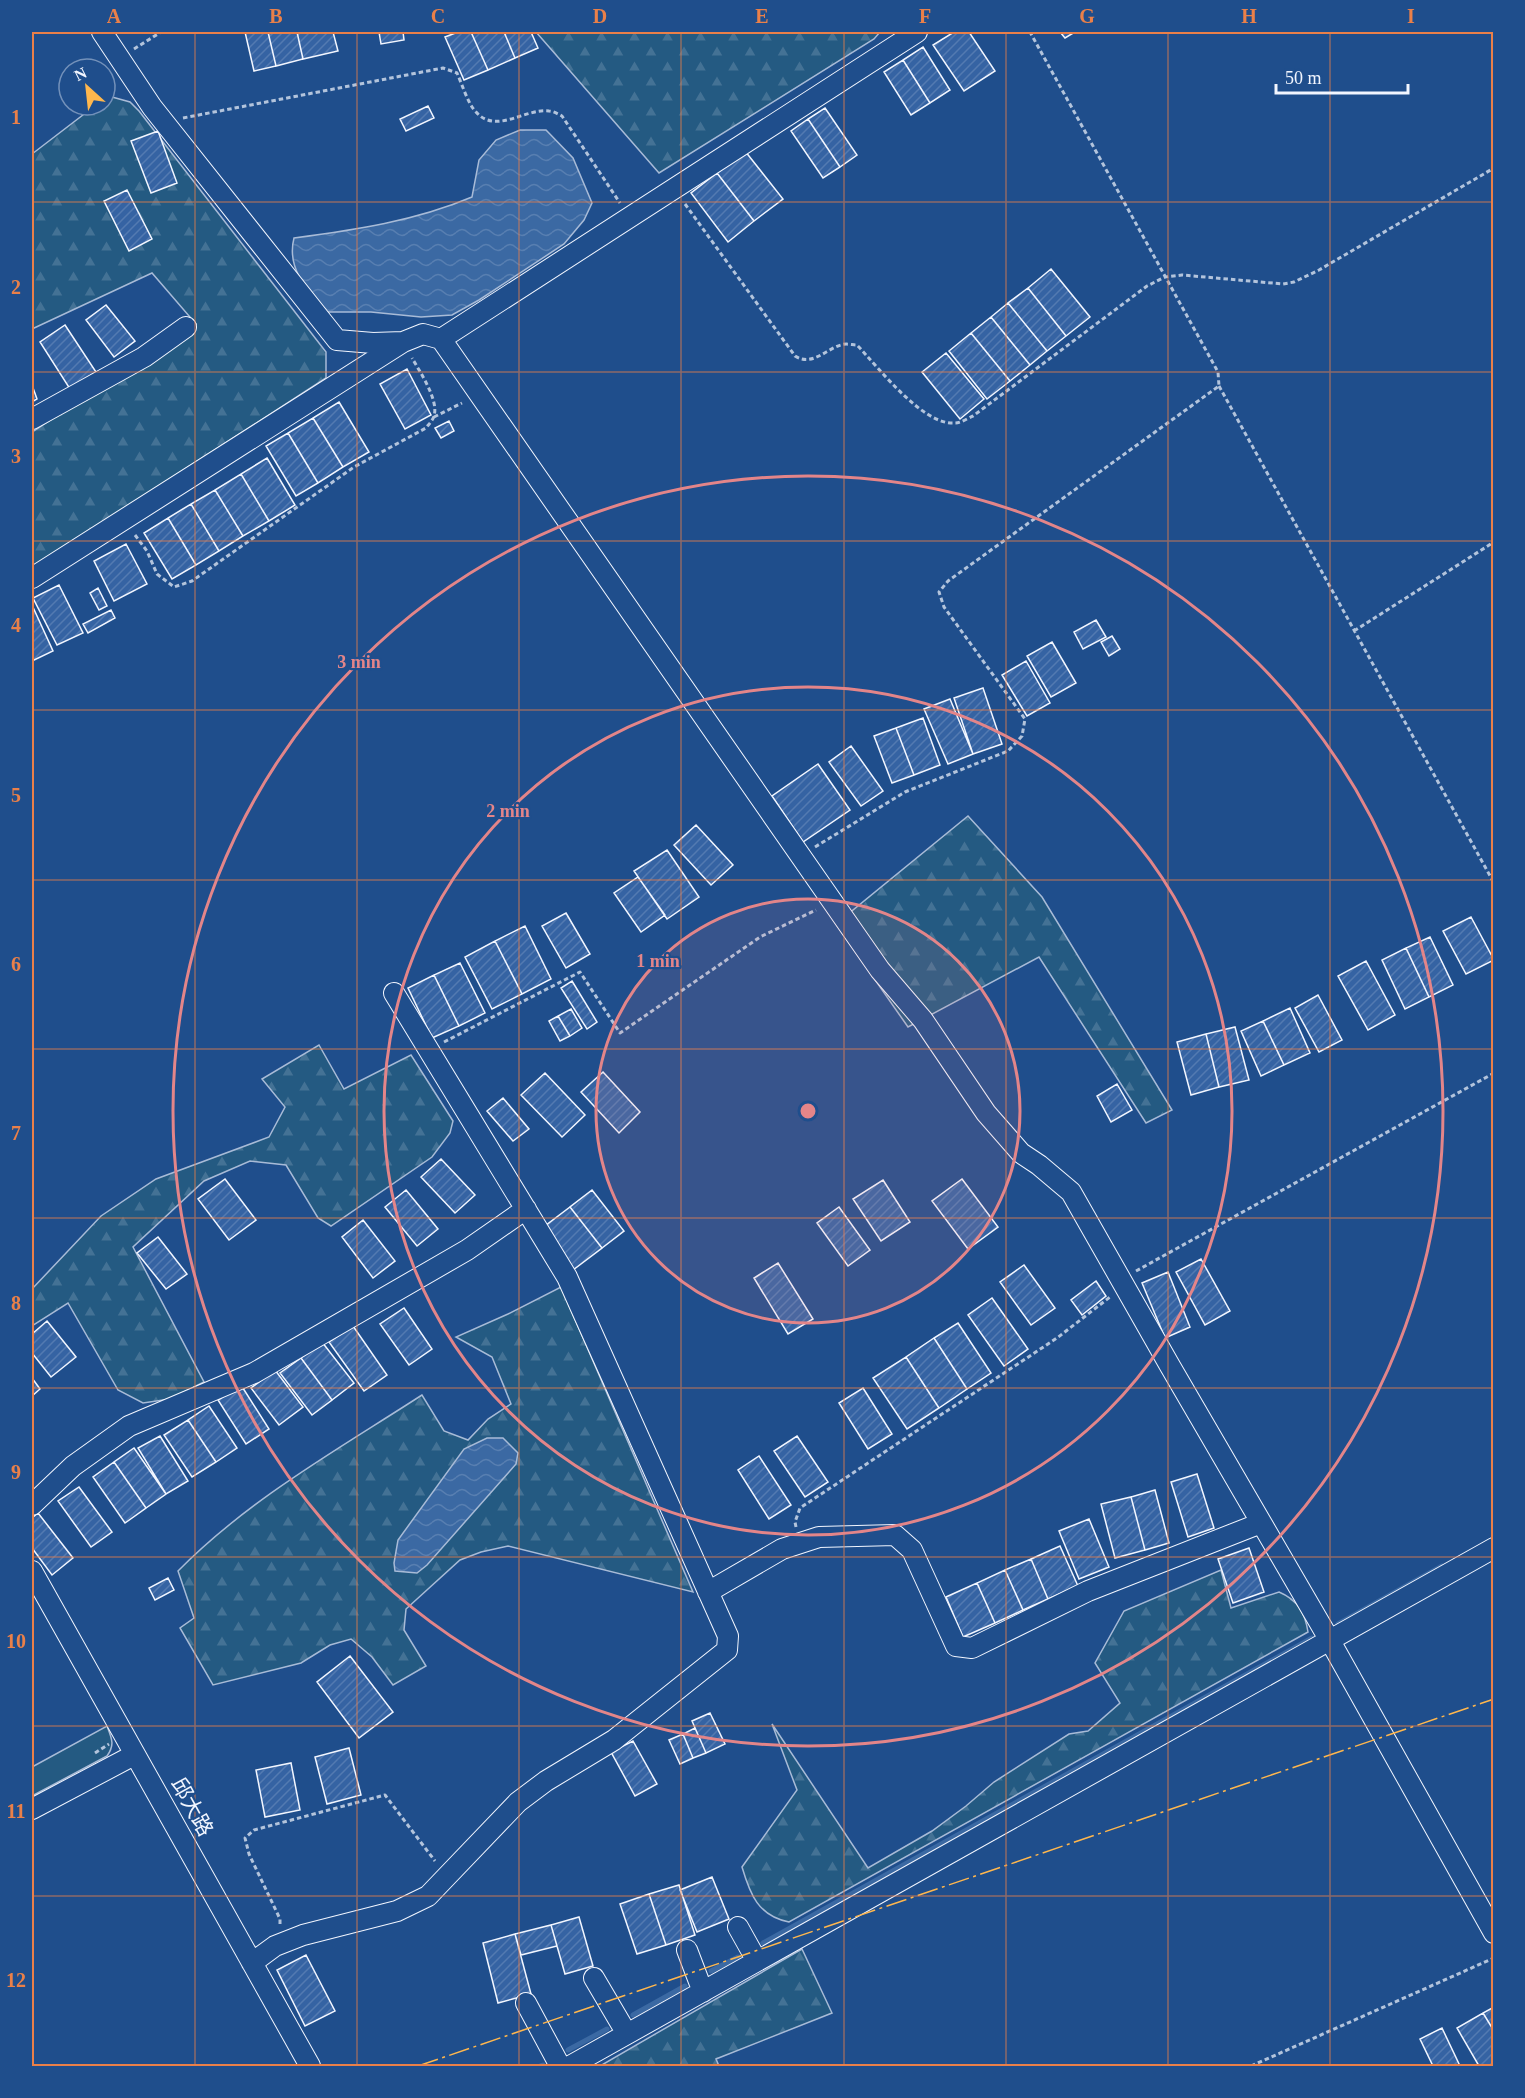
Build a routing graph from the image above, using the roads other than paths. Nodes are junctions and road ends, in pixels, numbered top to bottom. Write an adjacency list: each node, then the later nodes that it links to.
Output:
1 (102, 32): 5 (street)
2 (917, 32): 4 (street)
3 (186, 327): 6 (street)
4 (441, 339): 5 (street); 11 (street)
5 (403, 342): 7 (street)
6 (32, 419)
7 (32, 578)
8 (394, 993): 9 (street)
9 (526, 1209): 10 (street); 14 (street)
10 (32, 1505)
11 (1261, 1523): 14 (street); 15 (street)
12 (1494, 1548): 15 (street)
13 (32, 1571): 16 (street, 邱大路)
14 (708, 1592): 22 (street)
15 (1329, 1639): 19 (street); 21 (street)
16 (134, 1755): 17 (street); 22 (street, 邱大路)
17 (32, 1809)
18 (738, 1927): 21 (street)
19 (1494, 1933)
20 (687, 1950): 24 (street)
21 (757, 1961): 24 (street)
22 (252, 1963): 27 (street, 邱大路)
23 (594, 1978): 26 (street)
24 (703, 1992): 26 (street)
25 (526, 2003): 28 (street)
26 (627, 2034): 29 (street)
27 (310, 2067)
28 (560, 2067)
29 (570, 2067)

